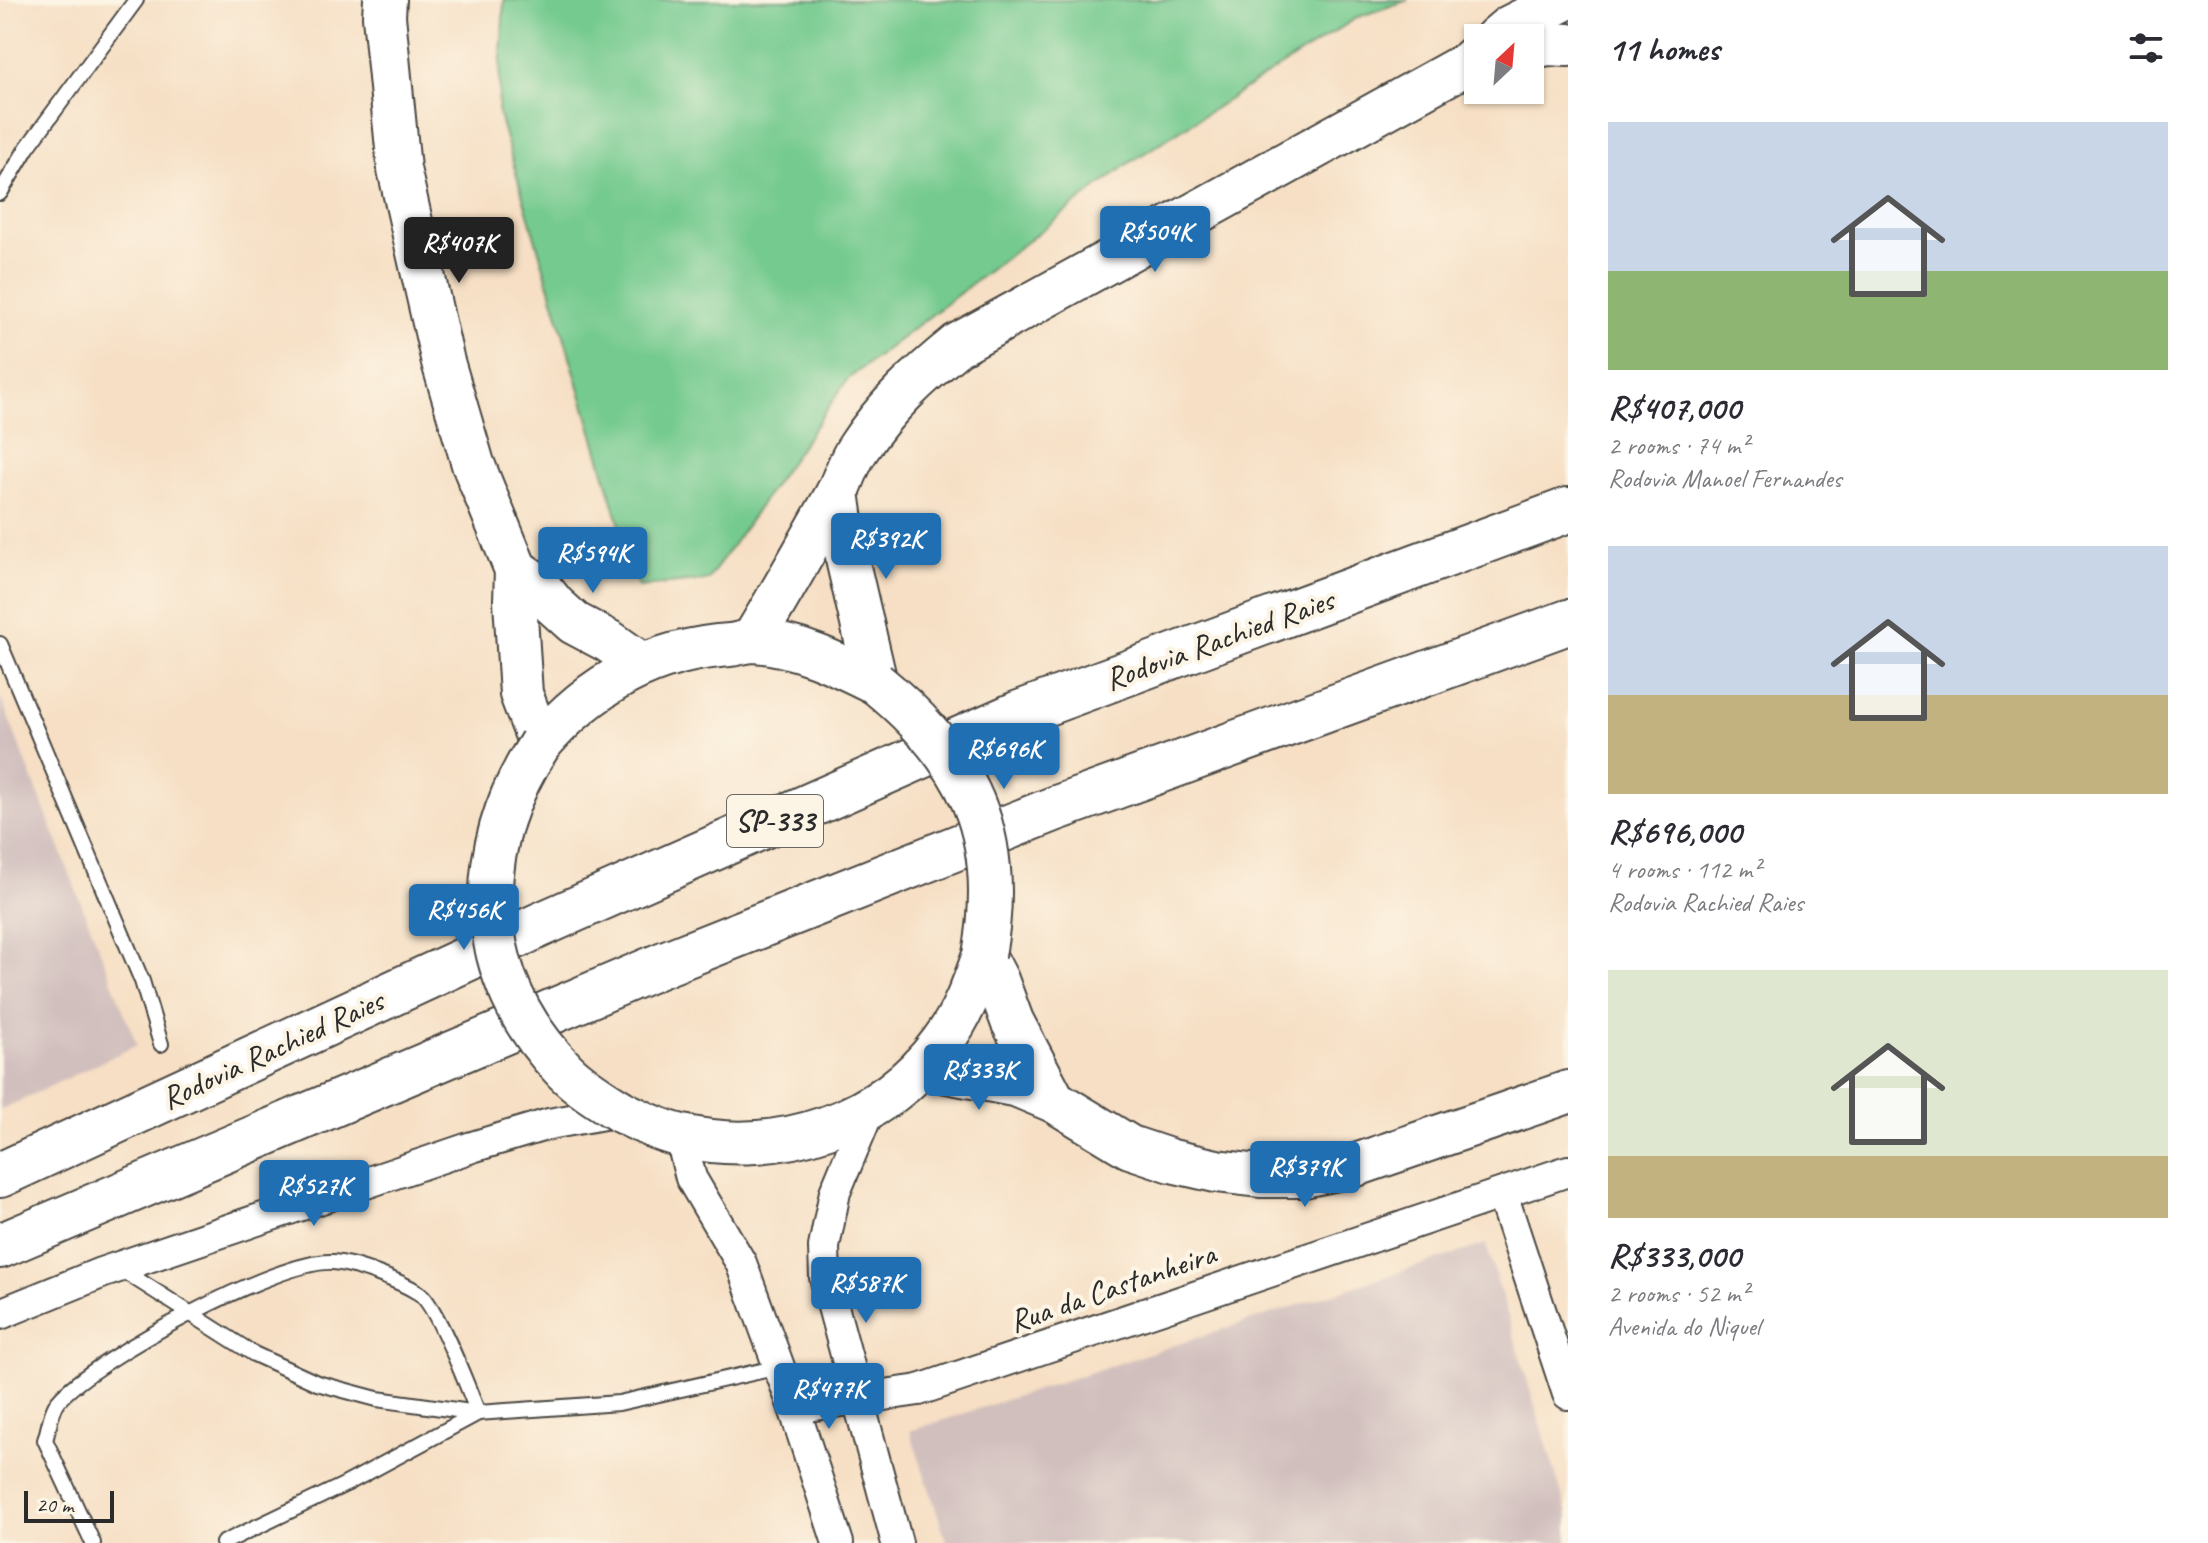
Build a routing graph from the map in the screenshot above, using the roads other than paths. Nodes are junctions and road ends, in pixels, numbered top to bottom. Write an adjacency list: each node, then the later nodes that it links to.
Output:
1 (136, 0): 8 (lane)
2 (385, 0): 11 (main road)
3 (1563, 0): 4 (main road)
4 (1515, 24)
5 (1544, 45): 6 (main road)
6 (1568, 45)
7 (1464, 63): 9 (main road)
8 (0, 193)
9 (838, 492): 13 (main road); 16 (main road)
10 (1568, 510): 27 (highway, Rodovia Rachied Raies / SP-333)
11 (516, 570): 15 (main road); 17 (main road)
12 (1563, 626): 29 (highway)
13 (752, 641): 15 (main road); 16 (main road)
14 (0, 644): 19 (lane)
15 (641, 664): 17 (main road)
16 (876, 683): 18 (main road, bridge)
17 (540, 744): 24 (main road, bridge)
18 (984, 955): 20 (main road); 22 (main road)
19 (161, 1044)
20 (921, 1067): 22 (main road); 23 (main road)
21 (1568, 1092): 22 (main road)
22 (1054, 1101)
23 (870, 1108): 25 (main road); 35 (street)
24 (620, 1111): 25 (main road); 30 (street)
25 (680, 1135): 33 (street)
26 (1568, 1171): 28 (street, Rua da Castanheira)
27 (0, 1175)
28 (1502, 1194): 34 (street); 35 (street, Rua da Castanheira)
29 (0, 1246)
30 (118, 1267): 31 (lane); 32 (street)
31 (190, 1313): 37 (lane); 37 (lane); 38 (lane)
32 (0, 1314)
33 (779, 1367): 36 (street); 37 (lane)
34 (1568, 1394)
35 (858, 1401): 36 (street, Rua da Castanheira); 41 (street)
36 (794, 1408): 40 (street)
37 (478, 1413): 39 (lane)
38 (93, 1543)
39 (223, 1543)
40 (838, 1543)
41 (897, 1543)

